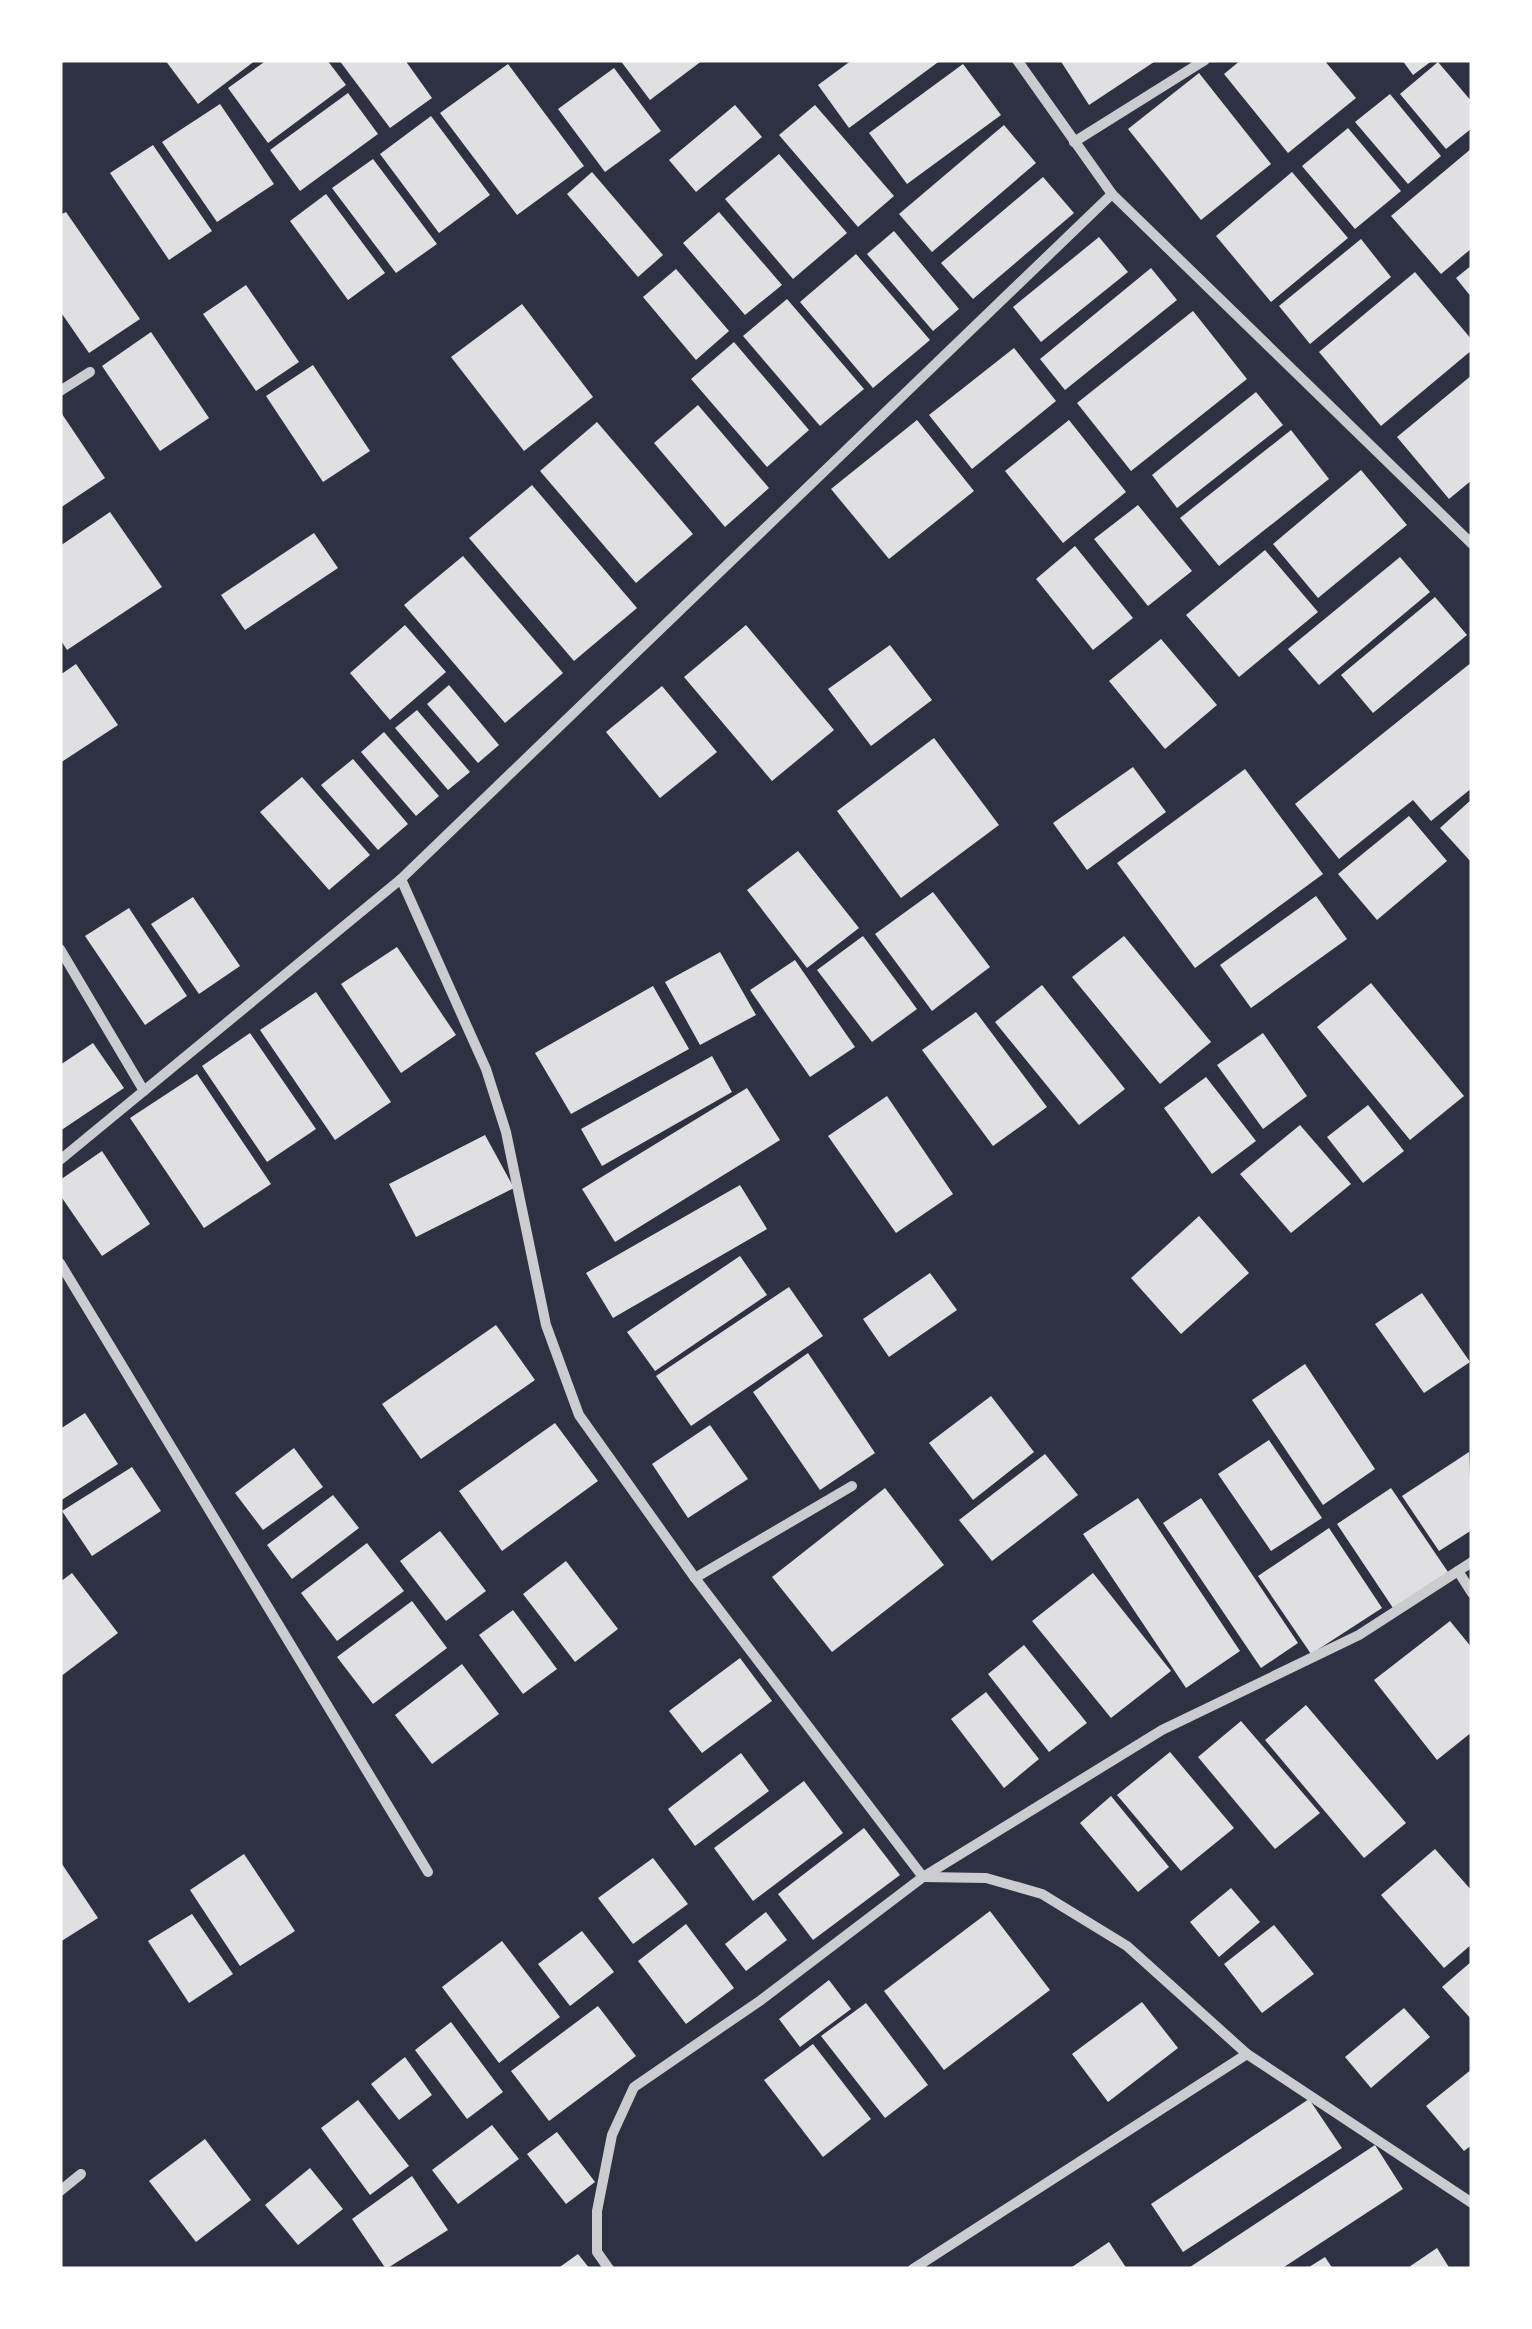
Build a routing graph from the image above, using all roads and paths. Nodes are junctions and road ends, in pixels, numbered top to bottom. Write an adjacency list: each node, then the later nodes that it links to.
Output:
1 (1017, 60): 3 (street)
2 (1205, 60): 3 (street)
3 (1074, 142): 4 (street)
4 (1112, 194): 7 (street); 8 (street)
5 (90, 372): 6 (street)
6 (60, 391)
7 (1472, 544)
8 (401, 878): 10 (street); 16 (street)
9 (60, 950): 10 (street)
10 (144, 1091): 11 (street)
11 (60, 1160)
12 (60, 1264): 18 (street)
13 (852, 1486): 16 (street)
14 (1472, 1562): 15 (street)
15 (1458, 1571): 17 (street); 19 (street)
16 (695, 1578): 19 (street)
17 (1472, 1592)
18 (428, 1872)
19 (923, 1877): 20 (street); 24 (street)
20 (1247, 2054): 23 (street); 25 (street)
21 (80, 2174): 22 (street)
22 (60, 2191)
23 (1472, 2203)
24 (609, 2269)
25 (914, 2269)

